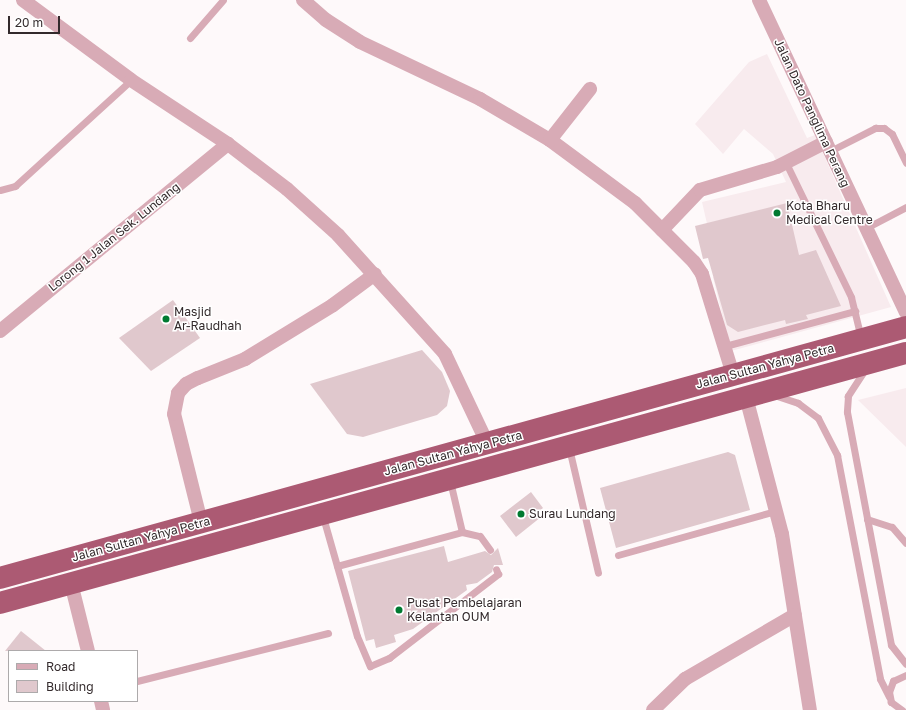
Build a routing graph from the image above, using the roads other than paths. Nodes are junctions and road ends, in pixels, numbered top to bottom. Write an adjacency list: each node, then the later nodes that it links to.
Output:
1 (23, 0): 6 (street)
2 (223, 0): 5 (lane)
3 (303, 0): 8 (street)
4 (758, 0): 10 (street, Jalan Dato Panglima Perang)
5 (190, 38)
6 (131, 80): 9 (street); 13 (lane)
7 (590, 89): 8 (street)
8 (550, 140): 16 (street)
9 (228, 144): 17 (street); 21 (street, Lorong 1 Jalan Sek. Lundang)
10 (828, 147): 11 (street); 12 (lane); 15 (street, Jalan Dato Panglima Perang)
11 (786, 163): 16 (street); 18 (lane)
12 (906, 163)
13 (0, 190)
14 (906, 207): 15 (lane)
15 (866, 228): 19 (street, Jalan Dato Panglima Perang)
16 (662, 230): 23 (street)
17 (375, 274): 28 (street); 34 (street)
18 (855, 311): 22 (lane); 23 (lane)
19 (906, 312)
20 (906, 327): 22 (highway, Jalan Sultan Yahya Petra)
21 (0, 331)
22 (862, 339): 26 (highway, Jalan Sultan Yahya Petra)
23 (725, 346): 26 (street)
24 (906, 353): 25 (highway, Jalan Sultan Yahya Petra)
25 (872, 362): 27 (highway, Jalan Sultan Yahya Petra); 33 (lane)
26 (734, 375): 28 (highway, Jalan Sultan Yahya Petra)
27 (752, 396): 29 (highway, Jalan Sultan Yahya Petra); 31 (street); 51 (lane)
28 (487, 443): 34 (highway, Jalan Sultan Yahya Petra)
29 (568, 446): 30 (highway, Jalan Sultan Yahya Petra); 41 (lane)
30 (450, 479): 32 (highway, Jalan Sultan Yahya Petra); 35 (lane)
31 (776, 511): 38 (lane); 45 (street)
32 (322, 514): 39 (lane); 43 (highway, Jalan Sultan Yahya Petra)
33 (867, 519): 36 (lane); 48 (lane)
34 (201, 522): 42 (highway, Jalan Sultan Yahya Petra)
35 (462, 532): 37 (lane); 39 (lane)
36 (906, 543)
37 (490, 550)
38 (618, 555)
39 (337, 566): 40 (lane)
40 (496, 569)
41 (598, 573)
42 (0, 578)
43 (71, 583): 44 (highway, Jalan Sultan Yahya Petra); 47 (street)
44 (0, 603)
45 (795, 615): 52 (street); 53 (street)
46 (328, 633): 50 (lane)
47 (88, 650)
48 (906, 664)
49 (906, 675): 51 (lane)
50 (138, 681)
51 (889, 697): 54 (lane)
52 (653, 710)
53 (810, 710)
54 (901, 710)

